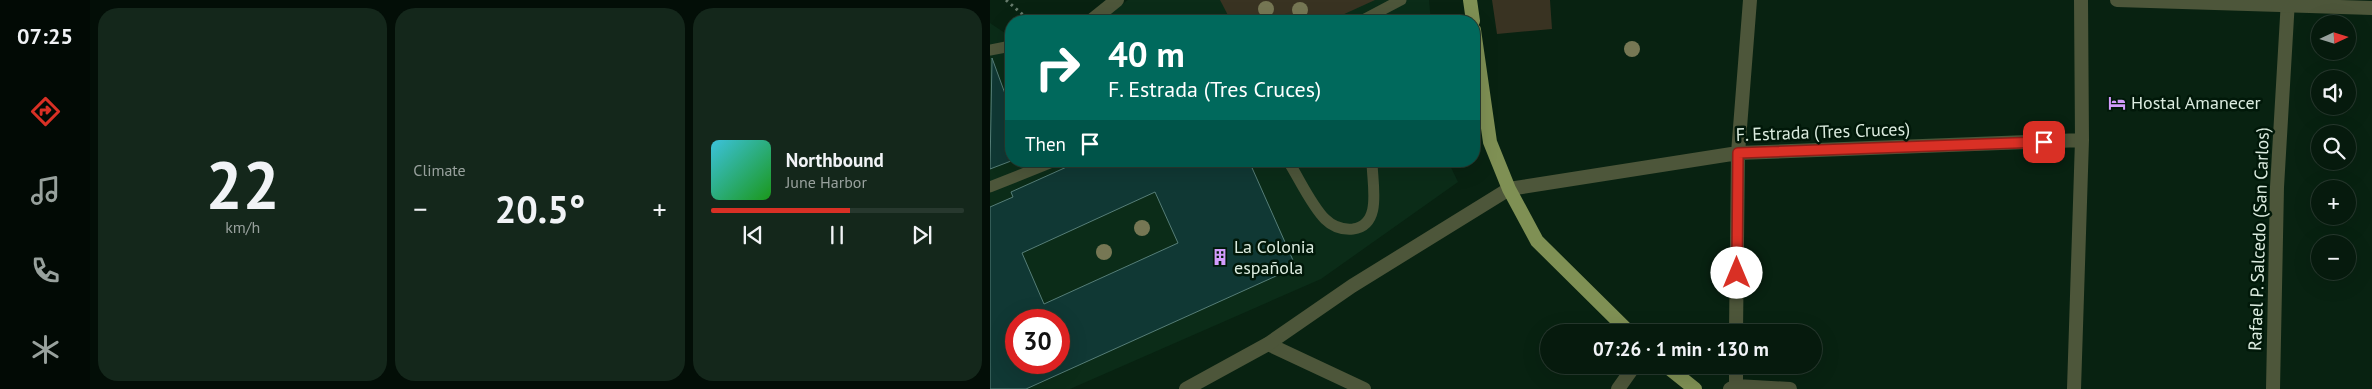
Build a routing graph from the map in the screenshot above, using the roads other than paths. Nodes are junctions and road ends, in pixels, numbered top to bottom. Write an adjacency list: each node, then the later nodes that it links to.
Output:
1 (1117, 0): 10 (street)
2 (1401, 0): 9 (lane)
3 (1470, 0): 13 (main road)
4 (1750, 0): 18 (street)
5 (2082, 0): 17 (street)
6 (2117, 0): 7 (street)
7 (2288, 2): 8 (street); 37 (street, Rafael P. Salcedo (San Carlos))
8 (2372, 8)
9 (1385, 10): 11 (lane); 12 (lane)
10 (1098, 15)
11 (1374, 15)
12 (1383, 15)
13 (1472, 15)
14 (1005, 47): 15 (lane)
15 (990, 50)
16 (1480, 72): 23 (main road)
17 (2082, 140): 18 (street, F. Estrada (Tres Cruces)); 36 (street)
18 (1738, 153): 23 (street, F. Estrada (Tres Cruces)); 25 (street)
19 (1040, 167): 22 (lane)
20 (1292, 167): 21 (lane)
21 (1372, 167)
22 (990, 187)
23 (1508, 189): 24 (main road); 26 (street)
24 (1621, 324)
25 (1736, 324)
26 (1268, 344): 30 (street); 32 (street)
27 (1629, 374): 33 (street)
28 (1676, 374): 34 (main road)
29 (1735, 374): 31 (street)
30 (1361, 388)
31 (1733, 388): 35 (street)
32 (1186, 389)
33 (1618, 389)
34 (1694, 389)
35 (1790, 389)
36 (2074, 389)
37 (2273, 389)

